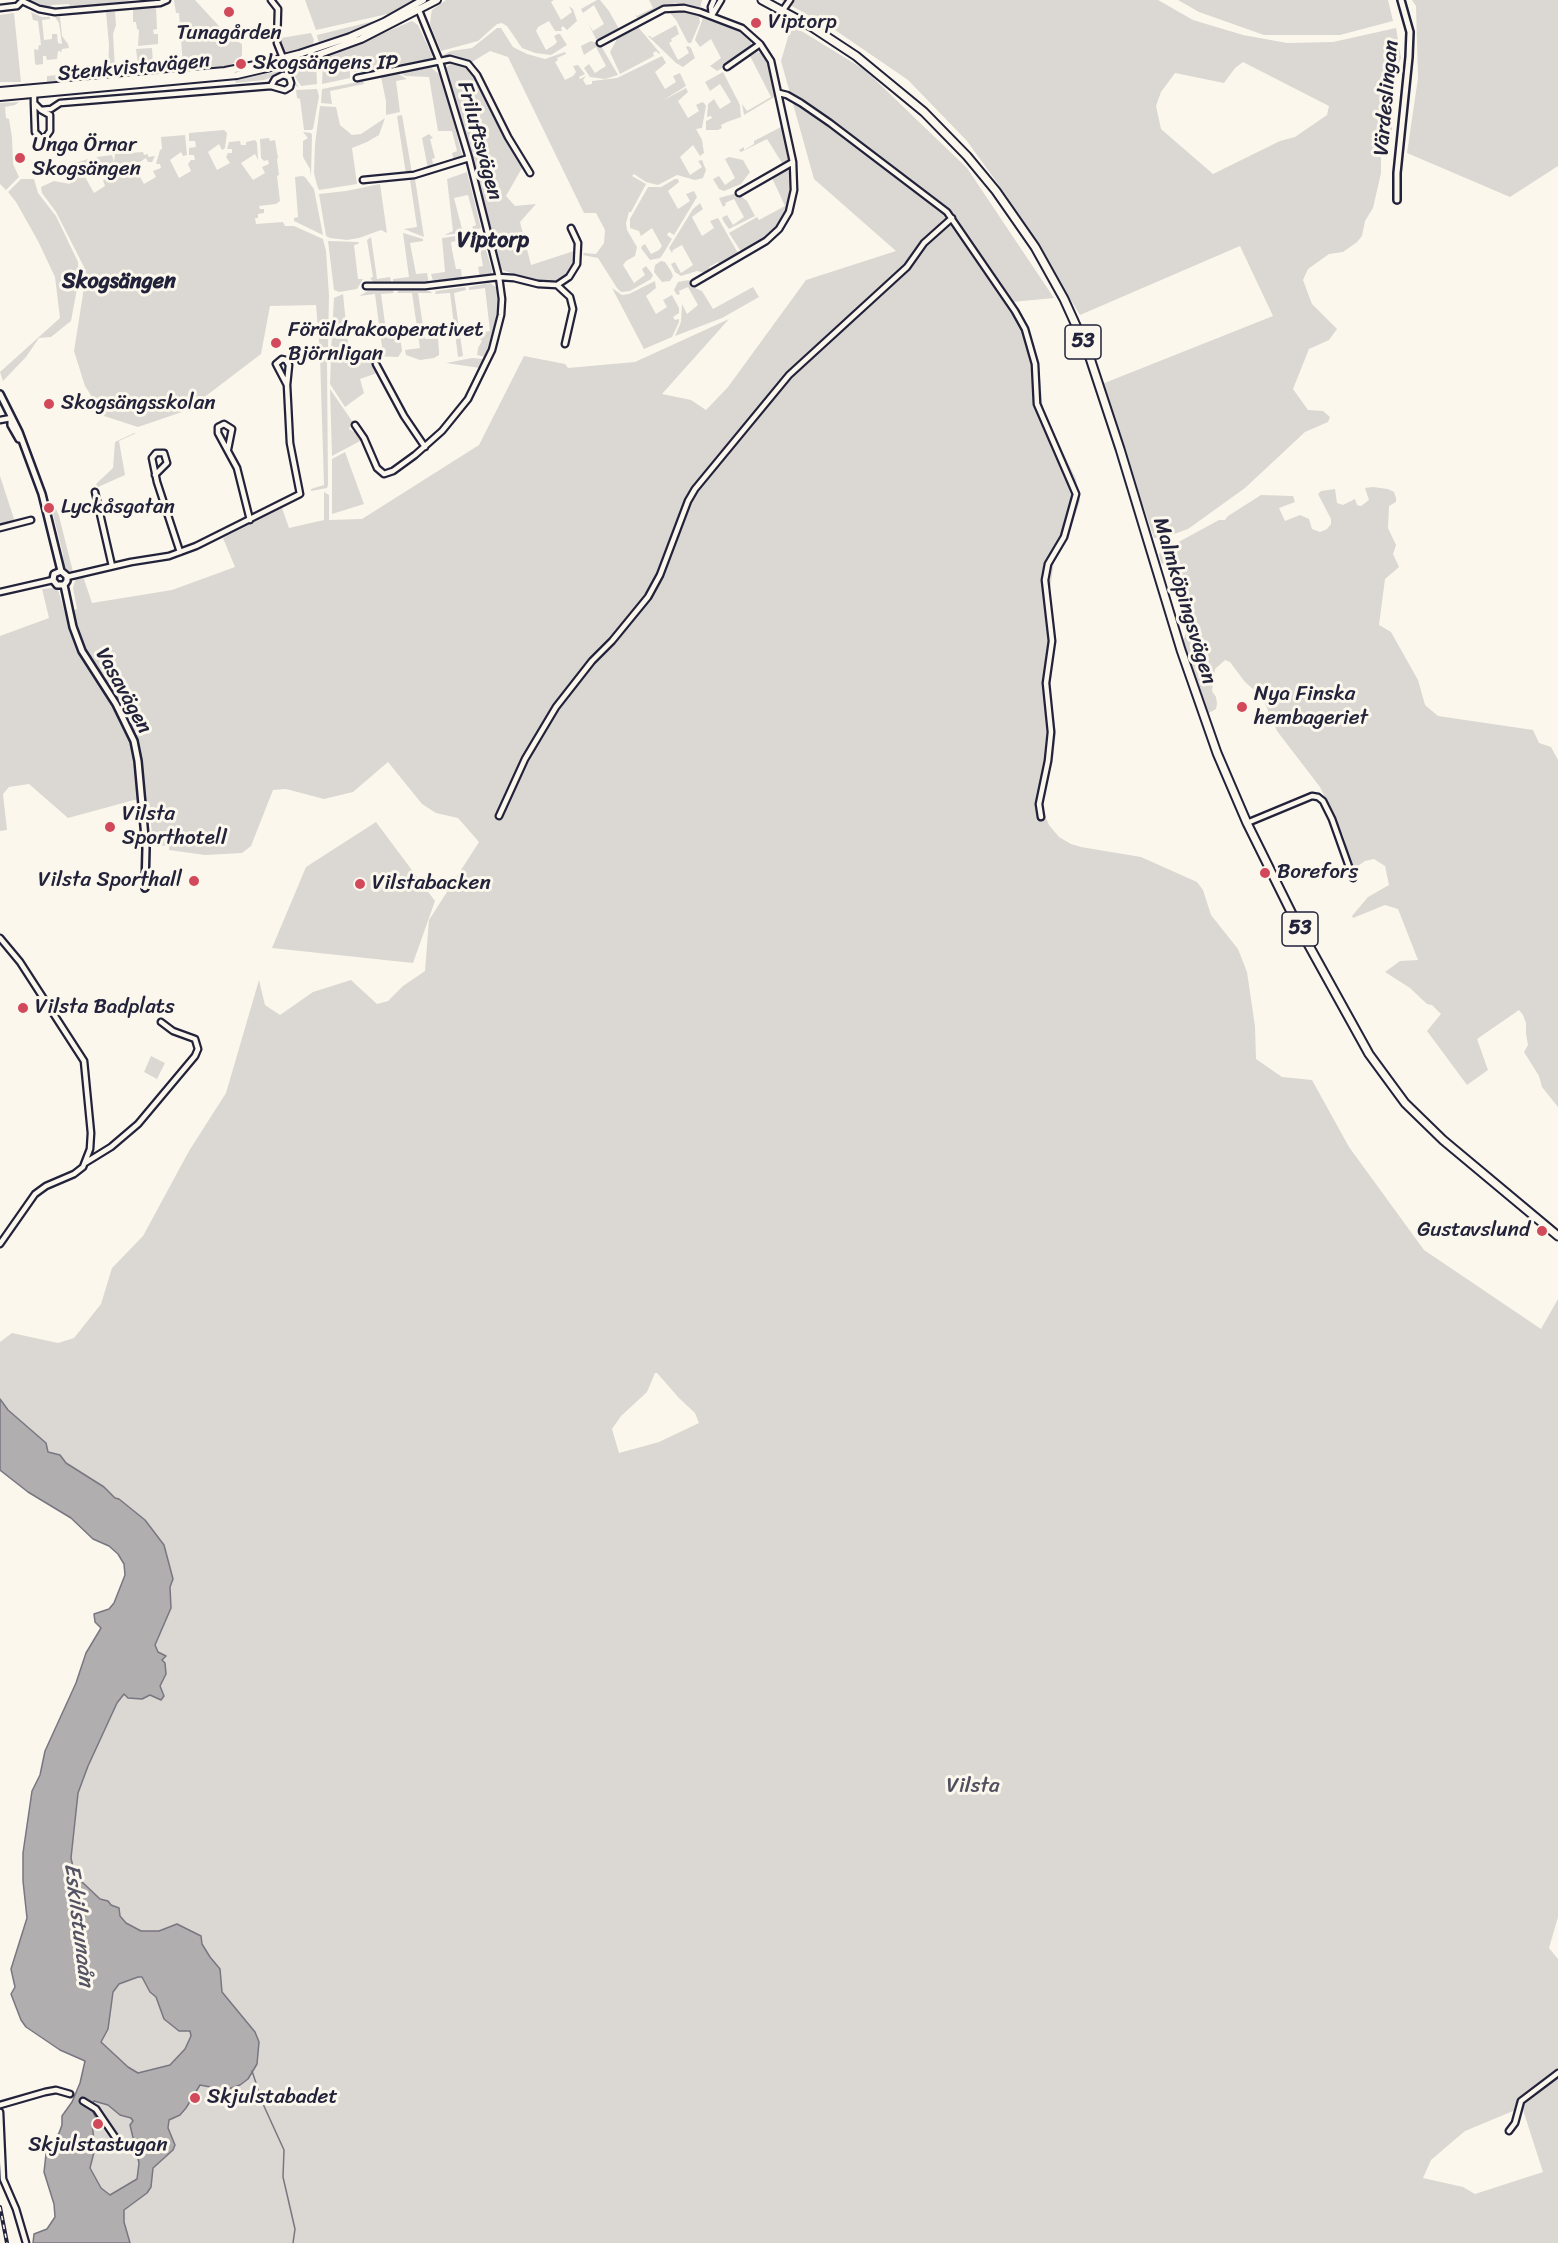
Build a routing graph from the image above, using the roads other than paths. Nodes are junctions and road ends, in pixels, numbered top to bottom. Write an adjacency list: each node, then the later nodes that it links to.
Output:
1 (22, 0): 2 (street); 12 (street)
2 (167, 0)
3 (271, 0): 17 (street)
4 (423, 0): 11 (main road, Stenkvistavägen)
5 (437, 0): 11 (main road, Stenkvistavägen)
6 (714, 0): 14 (street)
7 (721, 0): 14 (street)
8 (762, 0): 13 (main road, Malmköpingsvägen / 53)
9 (790, 0): 13 (street)
10 (1401, 0): 33 (street, Värdeslingan)
11 (418, 7): 17 (main road, Stenkvistavägen); 18 (street, Friluftsvägen)
12 (0, 8)
13 (783, 10): 63 (main road, Malmköpingsvägen / 53)
14 (711, 15): 15 (street); 16 (street)
15 (600, 43)
16 (760, 44): 19 (street); 24 (street)
17 (284, 61): 23 (main road, Stenkvistavägen)
18 (440, 62): 20 (street); 28 (street, Friluftsvägen); 30 (street)
19 (727, 67)
20 (357, 78)
21 (271, 86): 27 (street)
22 (0, 91): 23 (main road, Stenkvistavägen)
23 (34, 91): 25 (main road, Stenkvistavägen); 26 (street)
24 (779, 93): 29 (street); 34 (street)
25 (0, 97)
26 (34, 102): 27 (street); 27 (street)
27 (41, 110)
28 (469, 158): 31 (street); 36 (street, Friluftsvägen)
29 (793, 162): 32 (street); 37 (street)
30 (530, 173)
31 (363, 180)
32 (739, 193)
33 (1397, 200)
34 (952, 218): 61 (street); 62 (street)
35 (571, 228): 38 (street)
36 (499, 277): 38 (street); 39 (street); 47 (street, Friluftsvägen)
37 (694, 283)
38 (557, 285): 40 (street)
39 (366, 286)
40 (565, 344)
41 (376, 364): 47 (street)
42 (287, 385): 42 (street); 52 (street)
43 (0, 394): 44 (street)
44 (11, 418): 45 (street); 56 (street)
45 (0, 420)
46 (355, 425): 47 (street, Friluftsvägen)
47 (425, 447)
48 (228, 449): 48 (street); 52 (street)
49 (155, 475): 49 (street); 54 (street)
50 (95, 492): 55 (street)
51 (31, 520): 53 (street)
52 (250, 520): 54 (street)
53 (0, 528)
54 (180, 552): 55 (street)
55 (112, 566): 57 (street)
56 (61, 571): 57 (street); 58 (street)
57 (67, 577): 59 (street)
58 (53, 580): 59 (street); 60 (street)
59 (64, 585): 65 (street, Vasavägen)
60 (0, 592)
61 (499, 816)
62 (1041, 817)
63 (1247, 823): 64 (street); 69 (main road, Malmköpingsvägen / 53)
64 (1353, 878)
65 (145, 888)
66 (0, 939): 68 (street)
67 (161, 1022): 68 (street)
68 (85, 1163): 70 (street)
69 (1558, 1236)
70 (0, 1244)
71 (1558, 2073): 76 (street)
72 (70, 2094): 74 (street)
73 (83, 2101): 77 (street)
74 (0, 2105)
75 (0, 2112): 78 (street)
76 (1509, 2131)
77 (115, 2138)
78 (26, 2243)

